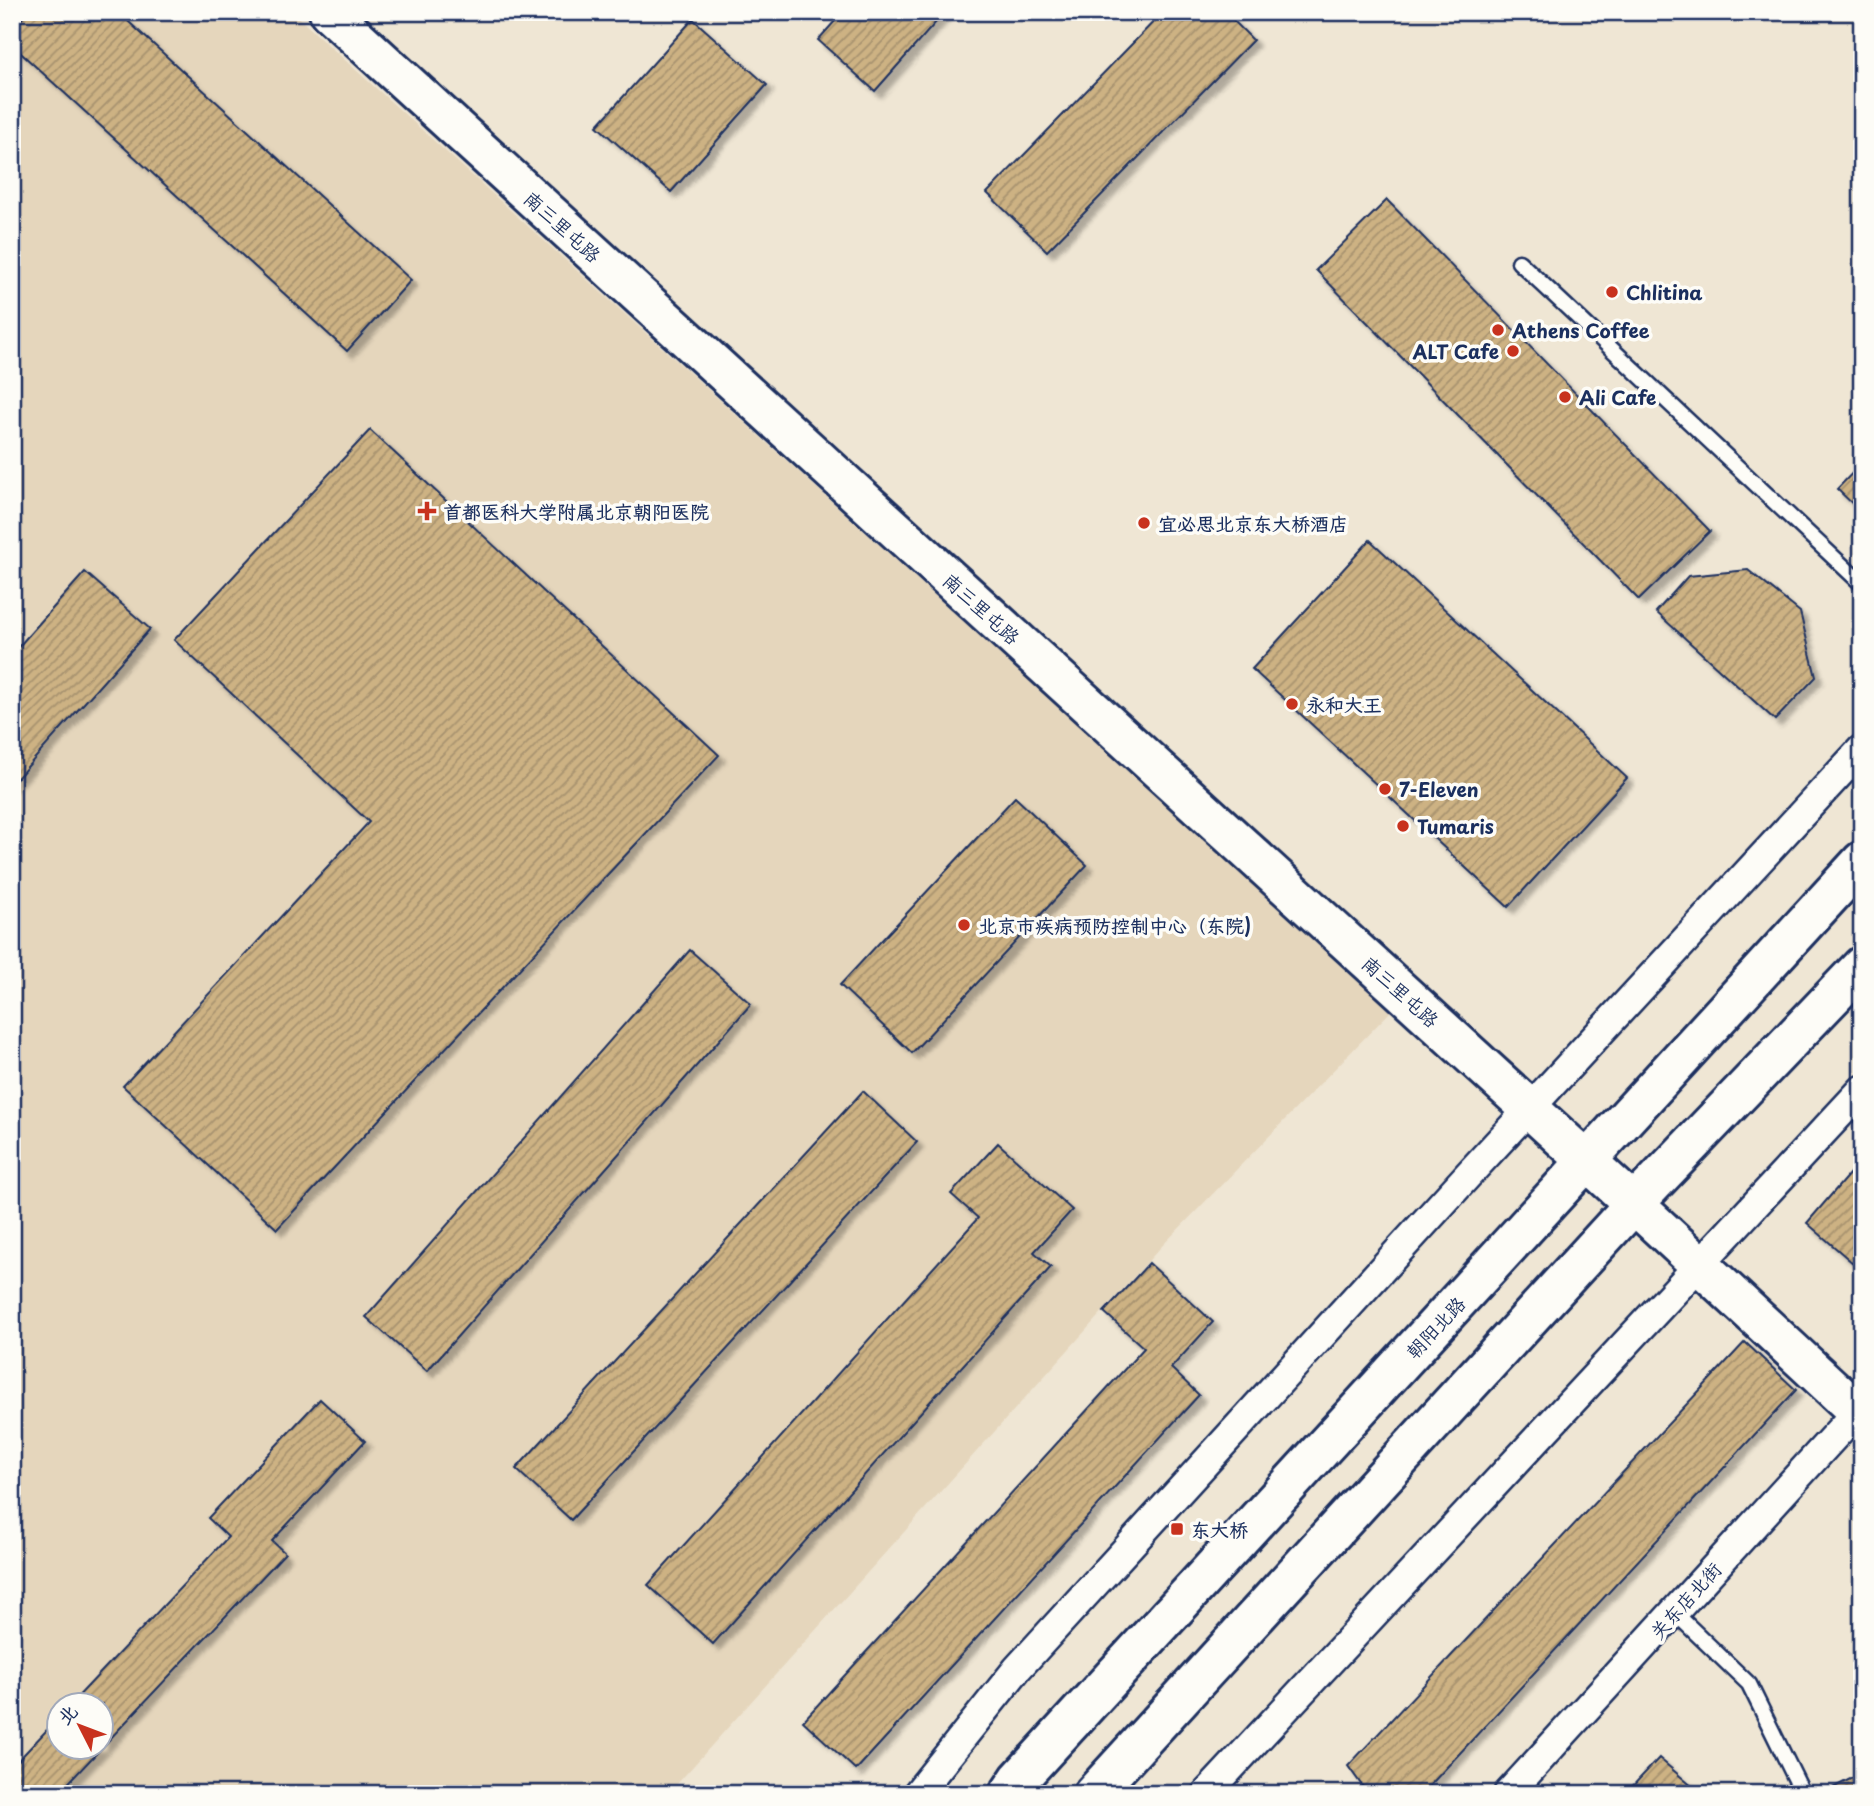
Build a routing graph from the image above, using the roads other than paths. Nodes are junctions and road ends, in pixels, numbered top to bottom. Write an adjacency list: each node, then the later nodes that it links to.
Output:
1 (330, 12): 8 (main road, 南三里屯路)
2 (1519, 262): 3 (lane)
3 (1862, 584)
4 (1862, 749): 8 (street)
5 (1862, 861): 9 (main road, 朝阳北路)
6 (1862, 966): 10 (main road)
7 (1862, 1090): 11 (street)
8 (1530, 1109): 9 (main road, 南三里屯路); 14 (street)
9 (1587, 1161): 10 (main road, 南三里屯路); 15 (main road, 朝阳北路)
10 (1634, 1204): 11 (main road, 南三里屯路); 16 (main road)
11 (1700, 1265): 12 (main road, 南三里屯路); 17 (street)
12 (1860, 1409): 13 (street, 关东店北街)
13 (1674, 1612): 18 (street, 关东店北街); 19 (lane)
14 (917, 1794)
15 (1009, 1794)
16 (1093, 1794)
17 (1206, 1794)
18 (1508, 1794)
19 (1803, 1794)

